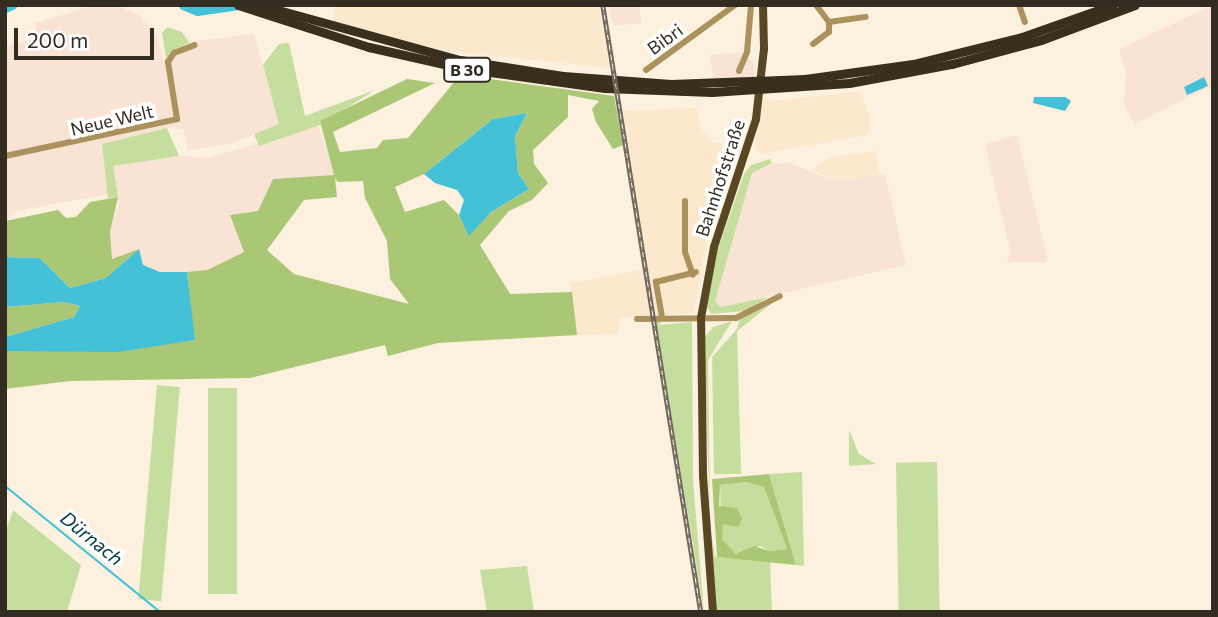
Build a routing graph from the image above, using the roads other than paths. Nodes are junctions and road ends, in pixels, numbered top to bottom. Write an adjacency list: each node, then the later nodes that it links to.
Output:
1 (238, 5): 9 (highway, B 30)
2 (735, 5): 16 (street, Bibri)
3 (751, 5): 17 (street)
4 (763, 5): 22 (main road, Bahnhofstraße)
5 (816, 5): 11 (street)
6 (1019, 5): 12 (street)
7 (1113, 5): 13 (highway, B 30)
8 (1135, 5): 13 (highway, B 30)
9 (259, 8): 13 (highway, B 30)
10 (866, 17): 11 (street)
11 (829, 22): 14 (street)
12 (1025, 22)
13 (1040, 36)
14 (813, 44)
15 (195, 45): 18 (street, Neue Welt)
16 (646, 71)
17 (739, 71)
18 (5, 156)
19 (685, 201): 21 (street)
20 (780, 296): 22 (street)
21 (662, 317): 22 (street); 23 (street)
22 (701, 318): 24 (main road, Bahnhofstraße)
23 (637, 319)
24 (713, 612)

